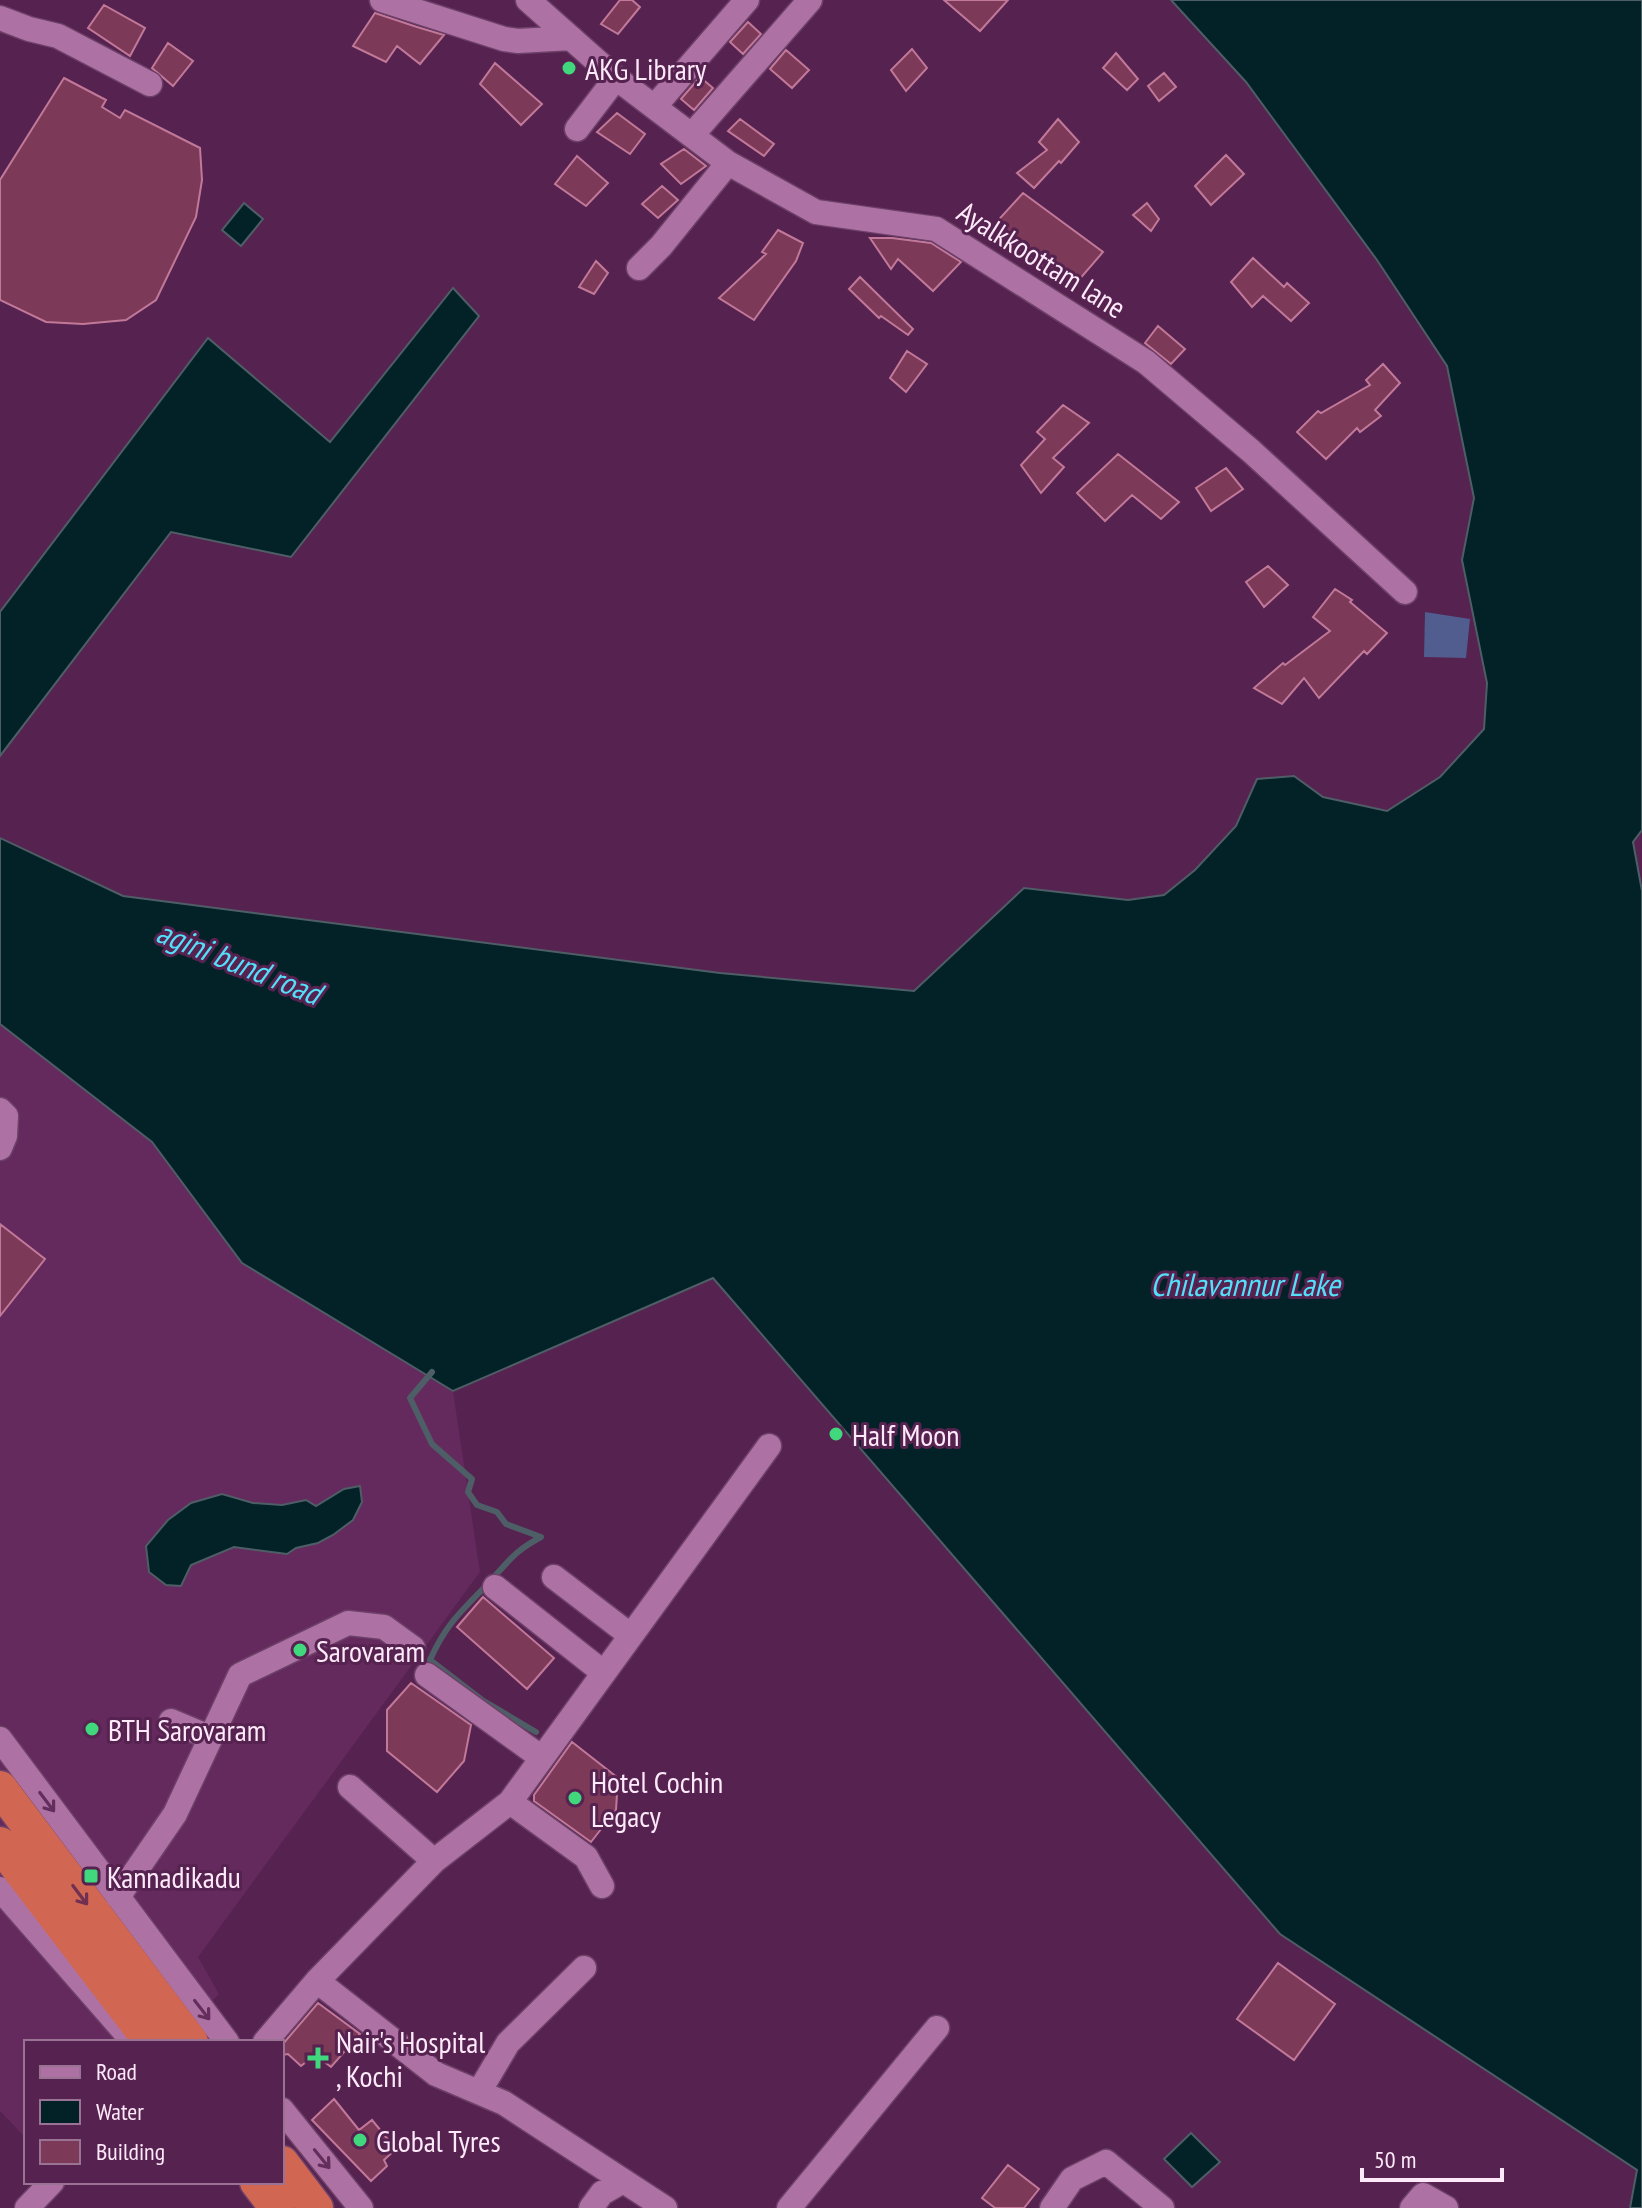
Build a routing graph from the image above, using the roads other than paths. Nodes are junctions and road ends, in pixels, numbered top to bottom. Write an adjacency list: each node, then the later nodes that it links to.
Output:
1 (382, 0): 6 (street)
2 (528, 0): 6 (street, Ayalkkoottam lane)
3 (747, 0): 9 (street)
4 (810, 0): 11 (street)
5 (0, 18): 8 (street)
6 (571, 38): 7 (street, Ayalkkoottam lane)
7 (616, 78): 9 (street, Ayalkkoottam lane); 10 (street)
8 (150, 84)
9 (655, 106): 11 (street, Ayalkkoottam lane)
10 (577, 129)
11 (692, 135): 12 (street, Ayalkkoottam lane)
12 (728, 163): 13 (street); 14 (street, Ayalkkoottam lane)
13 (639, 268)
14 (1405, 592)
15 (0, 1110): 16 (street)
16 (0, 1148)
17 (769, 1446): 20 (street)
18 (554, 1577): 20 (street)
19 (495, 1587): 22 (street)
20 (630, 1635): 22 (street)
21 (413, 1648): 25 (street)
22 (604, 1673): 27 (street)
23 (427, 1675): 27 (street)
24 (171, 1721): 25 (street)
25 (209, 1737): 35 (street)
26 (0, 1739): 35 (street, one-way to 35)
27 (542, 1758): 30 (street)
28 (350, 1787): 32 (street)
29 (0, 1788): 41 (highway, one-way to 41)
30 (510, 1802): 32 (street); 33 (street)
31 (0, 1844): 40 (highway)
32 (434, 1861): 37 (street)
33 (602, 1886)
34 (0, 1889): 39 (street)
35 (118, 1897): 42 (street, one-way to 42)
36 (584, 1968): 44 (street)
37 (317, 1981): 43 (street); 44 (street)
38 (937, 2028): 58 (street)
39 (131, 2040)
40 (149, 2040)
41 (189, 2040)
42 (225, 2040)
43 (267, 2040)
44 (479, 2092): 47 (street)
45 (284, 2112): 55 (street, one-way to 55)
46 (284, 2166): 54 (highway)
47 (623, 2181): 56 (street); 57 (street)
48 (50, 2184): 51 (street)
49 (243, 2184): 52 (street)
50 (259, 2184): 53 (highway)
51 (27, 2208)
52 (261, 2208)
53 (277, 2208)
54 (316, 2208)
55 (361, 2208)
56 (591, 2208)
57 (665, 2208)
58 (789, 2208)
59 (1052, 2208): 60 (street)
60 (1162, 2208)
61 (1412, 2208): 62 (street)
62 (1446, 2208)

